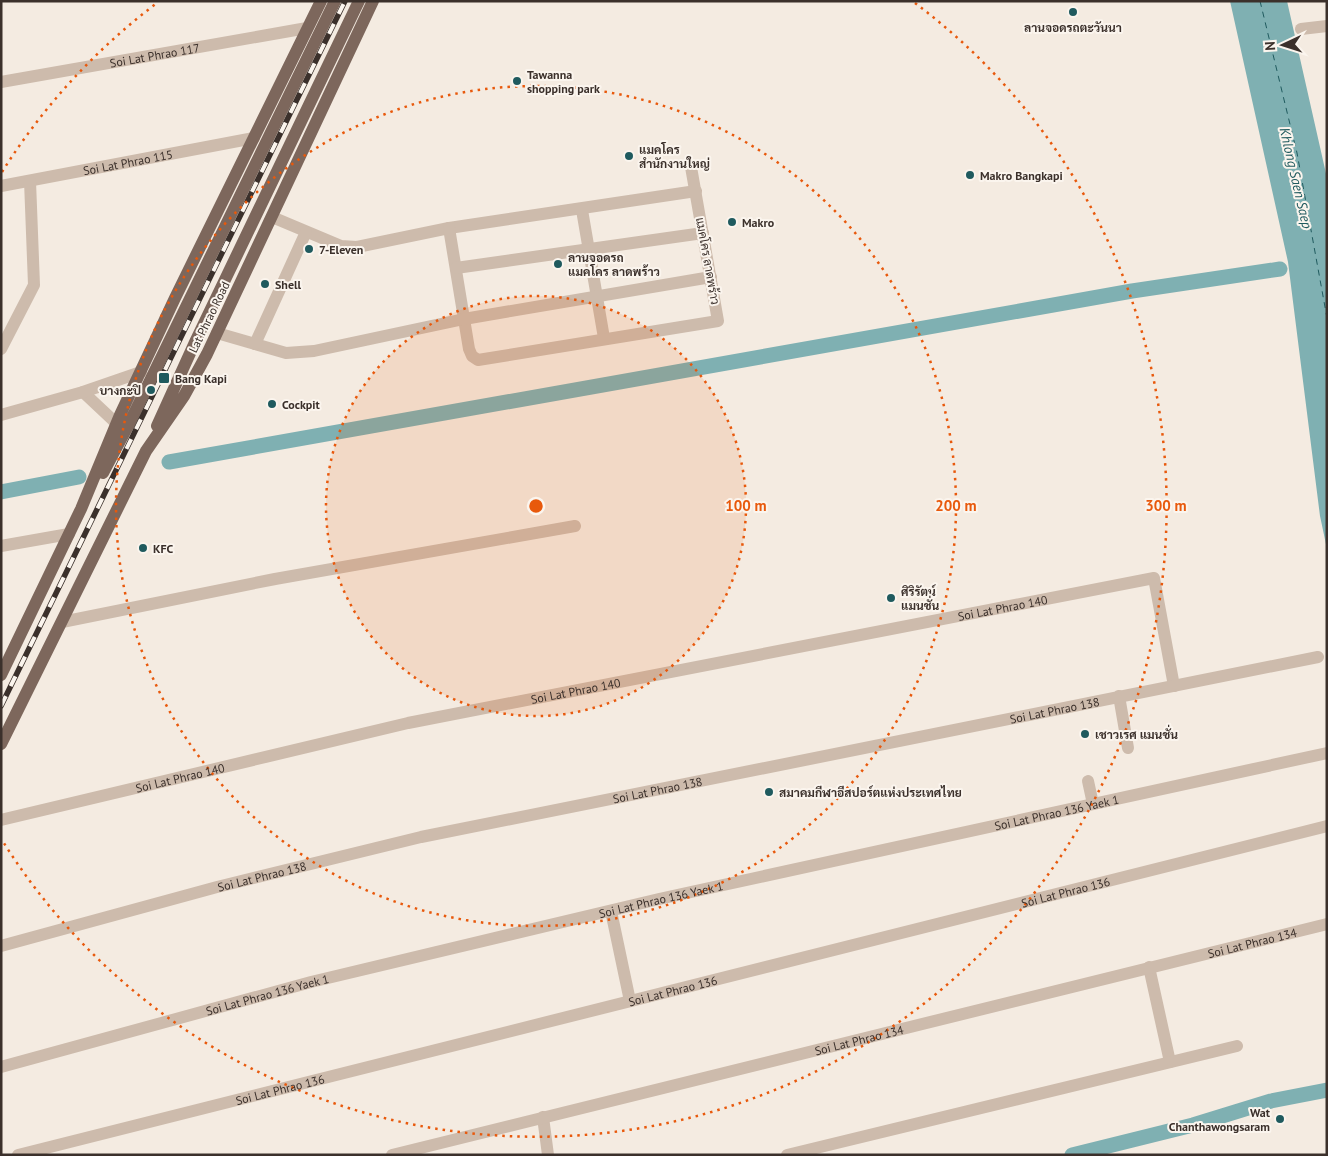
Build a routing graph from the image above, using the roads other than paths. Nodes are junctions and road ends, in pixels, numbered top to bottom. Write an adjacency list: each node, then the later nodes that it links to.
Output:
1 (321, 1): 6 (main road)
2 (334, 1): 33 (main road)
3 (359, 1): 32 (main road)
4 (373, 1): 15 (main road, Lat Phrao Road)
5 (1327, 26): 7 (street)
6 (308, 28): 8 (street, Soi Lat Phrao 117); 9 (main road)
7 (1301, 29)
8 (1, 82)
9 (254, 138): 11 (street, Soi Lat Phrao 115); 28 (main road)
10 (691, 167): 13 (street, แมคโคร ลาดพร้าว)
11 (30, 181): 12 (street, Soi Lat Phrao 115); 27 (street)
12 (1, 186)
13 (696, 192): 14 (street); 18 (street, แมคโคร ลาดพร้าว)
14 (582, 210): 16 (street); 19 (street)
15 (272, 217): 17 (street); 24 (main road, Lat Phrao Road)
16 (449, 228): 17 (street); 20 (street, แมคโคร ลาดพร้าว)
17 (306, 232): 26 (street)
18 (703, 233): 19 (street); 21 (street, แมคโคร ลาดพร้าว)
19 (589, 250): 20 (street); 22 (street)
20 (456, 268): 23 (street, แมคโคร ลาดพร้าว)
21 (711, 277): 22 (street); 25 (street, แมคโคร ลาดพร้าว)
22 (597, 296): 23 (street); 25 (street)
23 (464, 318): 25 (street, แมคโคร ลาดพร้าว); 26 (street)
24 (217, 333): 26 (street); 32 (main road, Lat Phrao Road)
25 (604, 338)
26 (255, 344)
27 (1, 349)
28 (141, 372): 29 (street); 31 (main road)
29 (83, 392): 30 (street); 31 (street)
30 (1, 415)
31 (116, 424): 33 (main road)
32 (146, 452): 37 (main road, Lat Phrao Road)
33 (81, 509): 35 (main road)
34 (574, 526): 37 (street)
35 (69, 534): 36 (street); 39 (main road)
36 (1, 546)
37 (62, 622): 42 (main road, Lat Phrao Road)
38 (1318, 657): 40 (street, Soi Lat Phrao 138)
39 (1, 675)
40 (1174, 686): 41 (street, Soi Lat Phrao 138); 47 (street, Soi Lat Phrao 140)
41 (1119, 696): 43 (street); 51 (street, Soi Lat Phrao 138)
42 (1, 744)
43 (1128, 748)
44 (1327, 753): 46 (street, Soi Lat Phrao 136 Yaek 1)
45 (1088, 781): 46 (street)
46 (1093, 804): 49 (street, Soi Lat Phrao 136 Yaek 1)
47 (1, 820)
48 (1327, 826): 53 (street, Soi Lat Phrao 136)
49 (611, 911): 53 (street); 56 (street, Soi Lat Phrao 136 Yaek 1)
50 (1327, 924): 52 (street, Soi Lat Phrao 134)
51 (1, 946)
52 (1149, 967): 55 (street); 57 (street, Soi Lat Phrao 134)
53 (630, 1001): 58 (street, Soi Lat Phrao 136)
54 (1236, 1046): 55 (street)
55 (1170, 1062): 61 (street)
56 (1, 1067)
57 (542, 1118): 59 (street, Soi Lat Phrao 134); 60 (street)
58 (18, 1155)
59 (392, 1155)
60 (548, 1155)
61 (787, 1155)

